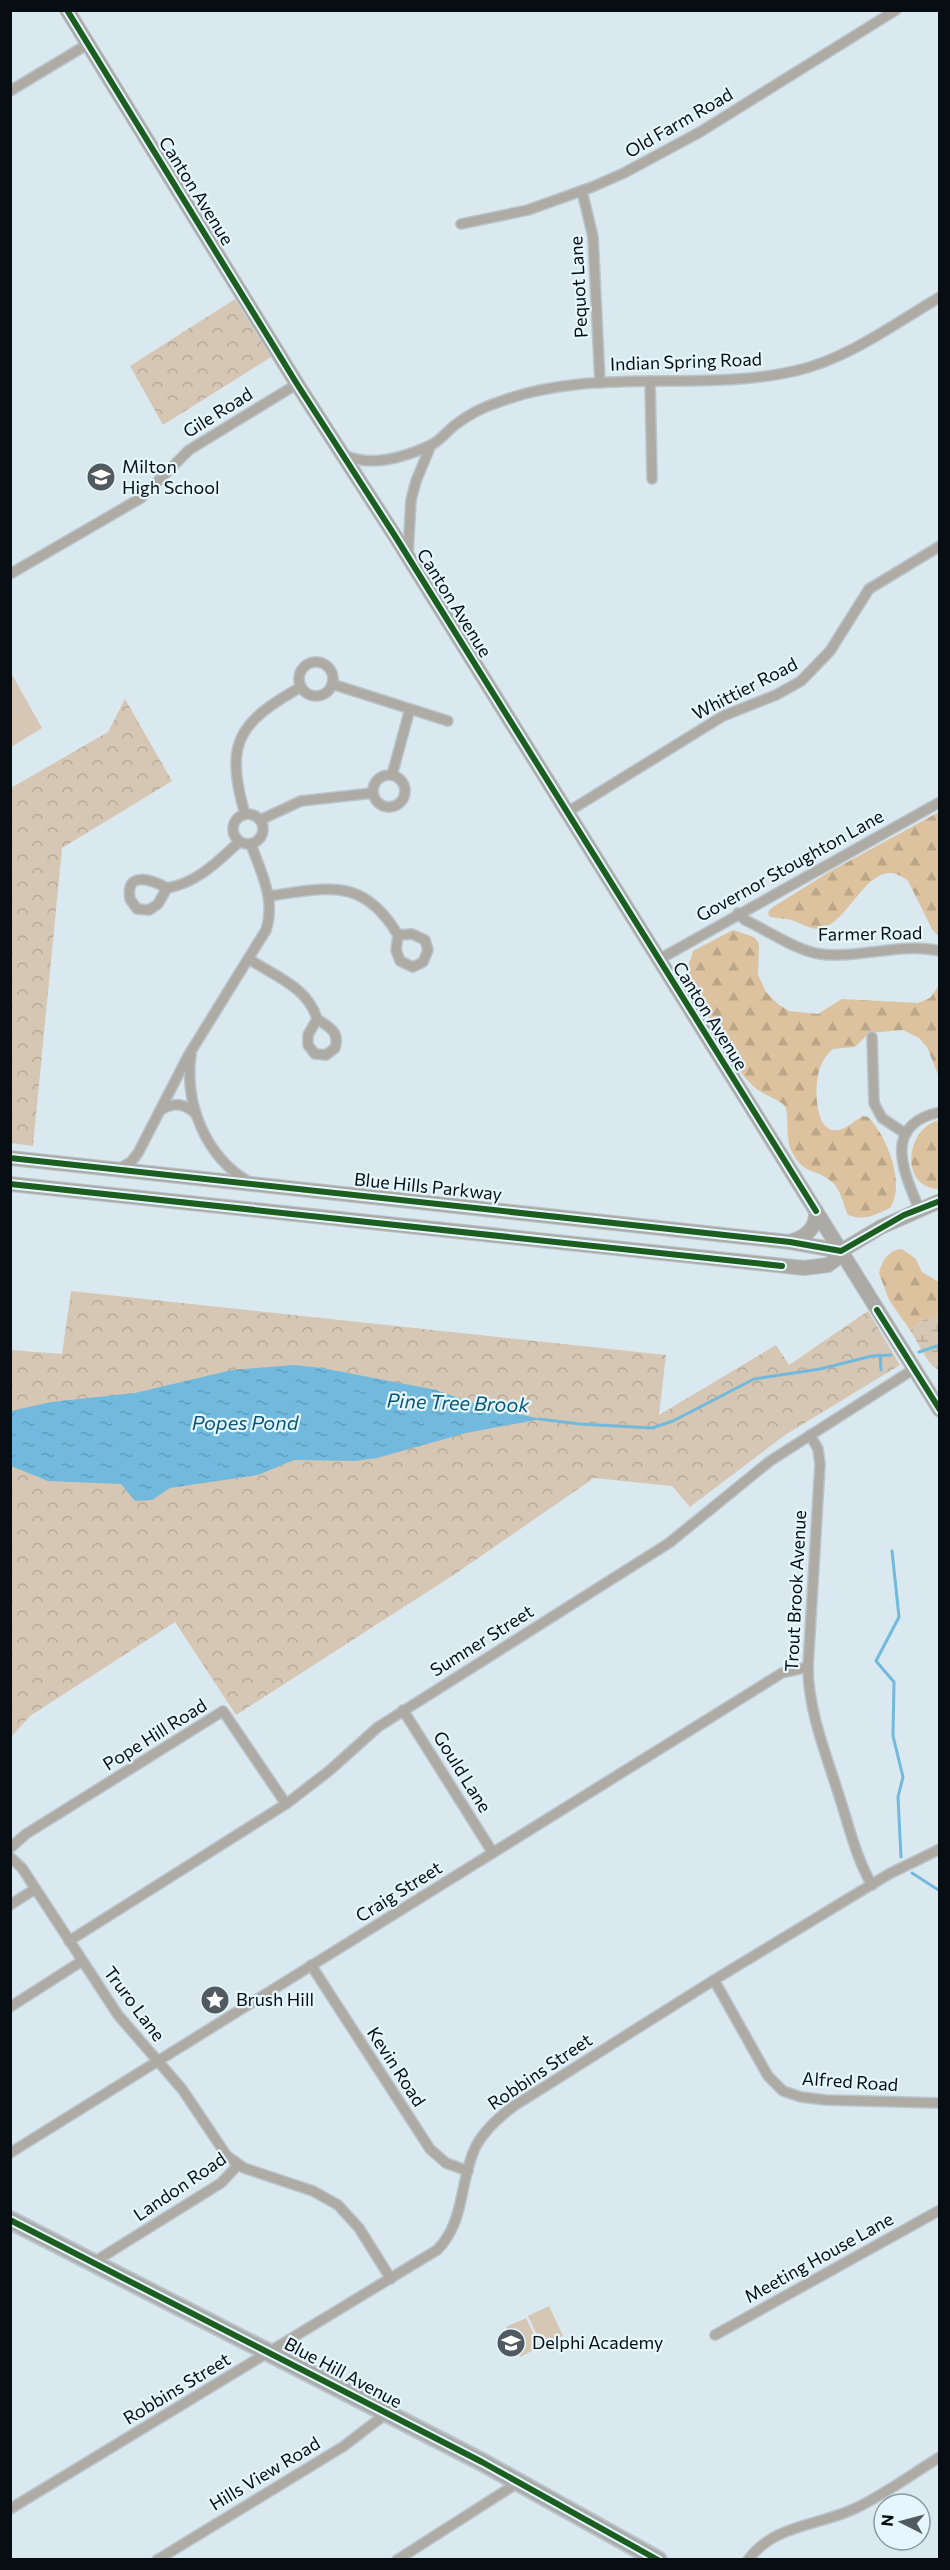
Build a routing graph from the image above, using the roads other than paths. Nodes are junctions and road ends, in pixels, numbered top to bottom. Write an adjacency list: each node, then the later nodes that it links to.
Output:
1 (67, 10): 3 (main road, Canton Avenue)
2 (896, 10): 5 (street, Old Farm Road)
3 (88, 44): 4 (street); 10 (main road, Canton Avenue)
4 (10, 90)
5 (582, 191): 6 (street, Old Farm Road); 9 (street, Pequot Lane)
6 (461, 224)
7 (939, 297): 8 (street, Indian Spring Road)
8 (650, 381): 9 (street, Indian Spring Road); 13 (street)
9 (600, 383): 11 (street, Indian Spring Road)
10 (297, 384): 12 (main road, Canton Avenue); 16 (street, Gile Road)
11 (431, 445): 12 (street, Indian Spring Road); 15 (street, Indian Spring Road)
12 (344, 455): 15 (main road, Canton Avenue)
13 (652, 478)
14 (939, 546): 24 (street, Whittier Road)
15 (408, 556): 24 (main road, Canton Avenue)
16 (10, 574)
17 (332, 684): 18 (street); 18 (street); 19 (street)
18 (301, 687): 25 (street)
19 (410, 709): 20 (street); 21 (street)
20 (448, 721)
21 (392, 776): 22 (street); 22 (street)
22 (373, 793): 26 (street)
23 (939, 802): 31 (street, Governor Stoughton Lane)
24 (566, 813): 35 (main road, Canton Avenue)
25 (244, 814): 26 (street); 27 (street)
26 (260, 820): 28 (street)
27 (239, 842): 28 (street); 29 (street)
28 (251, 844): 30 (street)
29 (167, 888)
30 (269, 896): 32 (street); 34 (street)
31 (738, 913): 33 (street, Farmer Road); 35 (street, Governor Stoughton Lane)
32 (398, 935)
33 (939, 951)
34 (249, 959): 36 (street); 38 (street)
35 (658, 960): 50 (main road, Canton Avenue)
36 (317, 1019)
37 (872, 1037): 42 (street)
38 (193, 1047): 39 (street); 41 (street)
39 (160, 1111): 41 (street); 44 (street)
40 (939, 1112): 42 (street)
41 (196, 1114): 45 (street)
42 (906, 1134): 49 (street)
43 (10, 1158): 44 (main road, Blue Hills Parkway)
44 (119, 1169): 45 (main road, Blue Hills Parkway)
45 (252, 1183): 47 (main road, Blue Hills Parkway)
46 (10, 1184): 51 (main road)
47 (337, 1192): 51 (main road); 52 (main road, Blue Hills Parkway)
48 (939, 1201): 49 (main road)
49 (919, 1209): 53 (main road)
50 (816, 1211): 52 (main road); 53 (main road, Canton Avenue)
51 (335, 1217): 54 (main road)
52 (790, 1242): 53 (main road, Blue Hills Parkway); 54 (main road)
53 (841, 1251): 54 (main road); 55 (main road, Canton Avenue)
54 (795, 1268)
55 (914, 1370): 56 (main road, Canton Avenue); 57 (street, Sumner Street)
56 (939, 1410)
57 (810, 1436): 58 (street, Trout Brook Avenue); 59 (street, Sumner Street)
58 (808, 1667): 63 (street, Craig Street); 65 (street, Trout Brook Avenue)
59 (403, 1710): 60 (street, Sumner Street); 63 (street, Gould Lane)
60 (286, 1804): 61 (street, Pope Hill Road); 68 (street, Sumner Street)
61 (10, 1848)
62 (939, 1849): 65 (street, Robbins Street)
63 (493, 1852): 70 (street, Craig Street)
64 (10, 1857): 66 (street, Truro Lane)
65 (872, 1885): 71 (street, Robbins Street)
66 (35, 1889): 67 (street); 68 (street, Truro Lane)
67 (10, 1905)
68 (69, 1941): 69 (street, Truro Lane)
69 (82, 1961): 72 (street); 73 (street, Truro Lane)
70 (310, 1965): 73 (street, Craig Street); 77 (street, Kevin Road)
71 (714, 1980): 74 (street, Alfred Road); 77 (street, Robbins Street)
72 (10, 2007)
73 (157, 2060): 75 (street, Craig Street); 76 (street, Truro Lane)
74 (939, 2103)
75 (10, 2153)
76 (238, 2165): 80 (street, Landon Road); 81 (street, Landon Road)
77 (468, 2171): 81 (street, Robbins Street)
78 (939, 2210): 82 (street, Meeting House Lane)
79 (10, 2220): 80 (highway, Blue Hill Avenue)
80 (94, 2262): 83 (highway, Blue Hill Avenue)
81 (391, 2279): 83 (street, Robbins Street)
82 (715, 2335)
83 (271, 2352): 84 (highway, Blue Hill Avenue); 87 (street, Robbins Street)
84 (387, 2413): 86 (highway, Blue Hill Avenue); 88 (street, Hills View Road)
85 (939, 2457): 91 (street)
86 (519, 2482): 89 (street); 90 (highway, Blue Hill Avenue)
87 (10, 2509)
88 (158, 2559)
89 (397, 2559)
90 (658, 2559)
91 (748, 2559)

